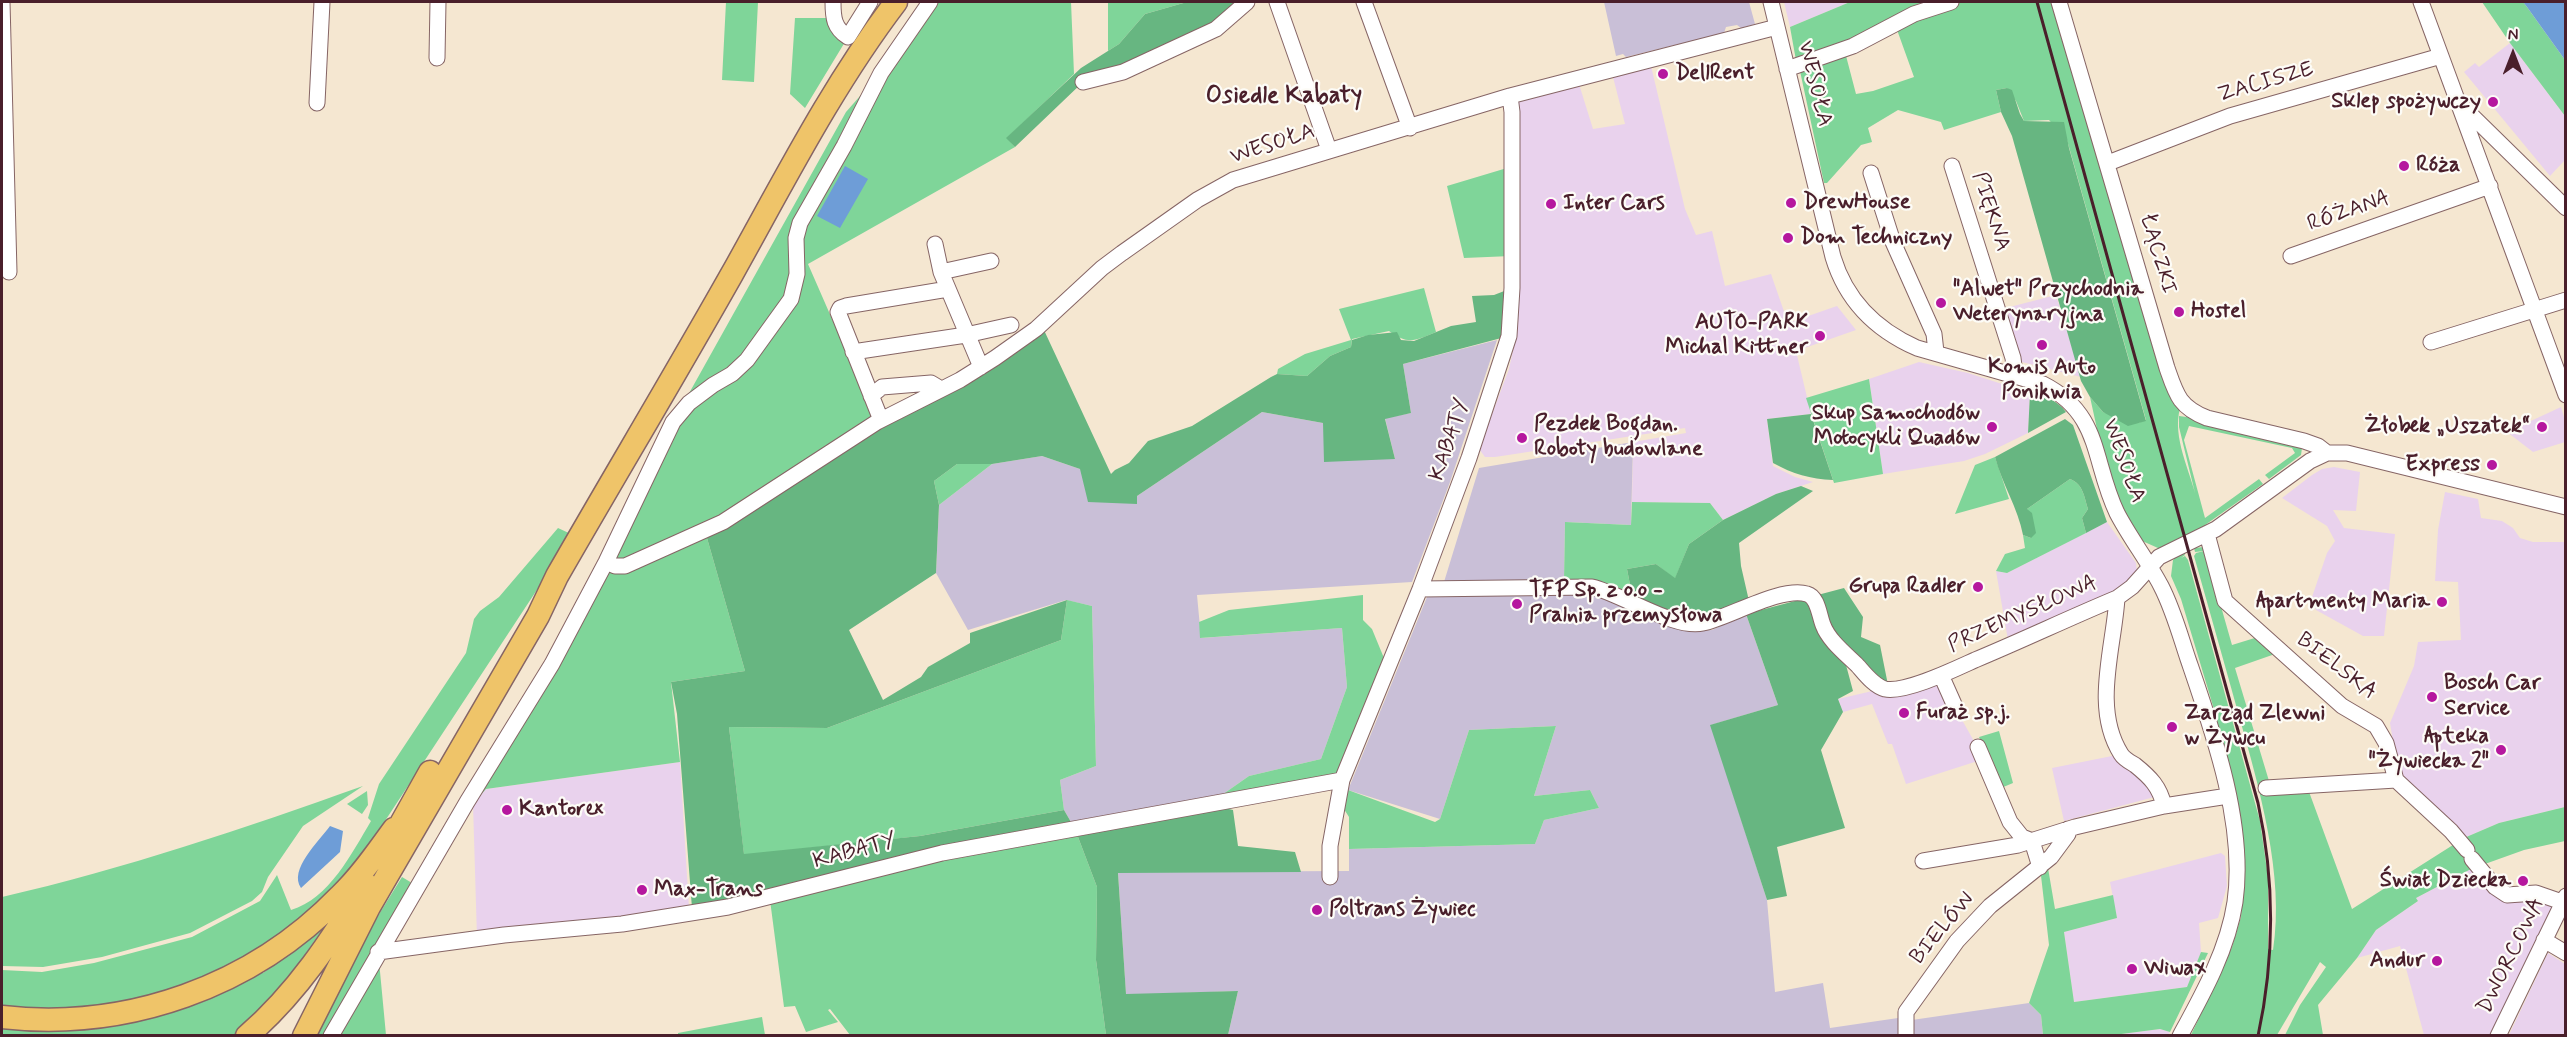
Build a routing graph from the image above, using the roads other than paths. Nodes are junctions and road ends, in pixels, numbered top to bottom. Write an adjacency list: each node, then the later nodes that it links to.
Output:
1 (2, 2): 33 (street)
2 (322, 2): 22 (street)
3 (438, 2): 17 (street)
4 (833, 2): 5 (street)
5 (870, 2)
6 (896, 2): 54 (highway)
7 (930, 2): 52 (street)
8 (1247, 2): 19 (street)
9 (1277, 2): 24 (street)
10 (1364, 2): 23 (street)
11 (1771, 2): 15 (street, WESOŁA)
12 (1951, 2): 18 (street)
13 (2059, 2): 25 (street, ŁĄCZKI)
14 (2421, 2): 16 (street)
15 (1777, 27): 18 (street, WESOŁA); 20 (street, WESOŁA)
16 (2440, 56): 21 (street); 25 (street, ZACISZE)
17 (437, 58)
18 (1787, 69): 42 (street, WESOŁA)
19 (1083, 82)
20 (1510, 96): 23 (street, WESOŁA); 55 (street, KABATY)
21 (2458, 102): 28 (street); 29 (street)
22 (317, 103)
23 (1410, 128): 24 (street, WESOŁA)
24 (1329, 150): 43 (street, WESOŁA)
25 (2108, 163): 49 (street, ŁĄCZKI)
26 (1952, 166): 44 (street, PIĘKNA)
27 (1871, 172): 42 (street)
28 (2490, 186): 31 (street, RÓŻANA); 37 (street)
29 (2565, 208)
30 (935, 244): 34 (street)
31 (2291, 256)
32 (991, 261): 34 (street)
33 (9, 272)
34 (941, 272): 35 (street)
35 (948, 289): 39 (street); 41 (street)
36 (2565, 300): 37 (street)
37 (2535, 310): 40 (street); 46 (street)
38 (1011, 325): 39 (street)
39 (966, 335): 41 (street); 43 (street)
40 (2431, 342)
41 (853, 352): 47 (street)
42 (1936, 352): 44 (street, WESOŁA)
43 (981, 366): 45 (street, WESOŁA)
44 (2015, 374): 53 (street, WESOŁA)
45 (941, 389): 47 (street); 48 (street, WESOŁA)
46 (2565, 395)
47 (871, 396): 48 (street)
48 (879, 421): 52 (street, WESOŁA)
49 (2327, 453): 50 (street); 51 (street)
50 (2565, 507)
51 (2207, 534): 53 (street); 61 (street, BIELSKA)
52 (606, 562): 74 (street)
53 (2151, 567): 56 (street, PRZEMYSŁOWA); 63 (street, WESOŁA)
54 (557, 576): 65 (highway); 72 (highway)
55 (1420, 589): 57 (street); 60 (street, KABATY)
56 (2117, 598): 57 (street, PRZEMYSŁOWA); 64 (street)
57 (1941, 675): 58 (street, PRZEMYSŁOWA)
58 (1957, 711)
59 (1978, 747): 67 (street)
60 (1342, 780): 70 (street, KABATY); 74 (street, KABATY)
61 (2396, 780): 62 (street); 71 (street)
62 (2266, 788)
63 (2228, 796): 64 (street, BIELÓW); 82 (street, WESOŁA)
64 (2164, 806): 66 (street, BIELÓW)
65 (405, 813): 76 (highway); 77 (highway)
66 (2068, 829): 67 (street, BIELÓW); 69 (street, BIELÓW)
67 (2032, 841): 68 (street, BIELÓW); 69 (street)
68 (1923, 861)
69 (2040, 867): 81 (street, BIELÓW)
70 (1330, 877)
71 (2564, 899): 73 (street, DWORCOWA)
72 (369, 907): 78 (highway); 79 (highway)
73 (2544, 940): 75 (street); 83 (street, DWORCOWA)
74 (378, 952): 80 (street)
75 (2565, 953)
76 (2, 1017)
77 (248, 1035)
78 (267, 1035)
79 (304, 1035)
80 (331, 1035)
81 (1906, 1035)
82 (2180, 1035)
83 (2498, 1035)

